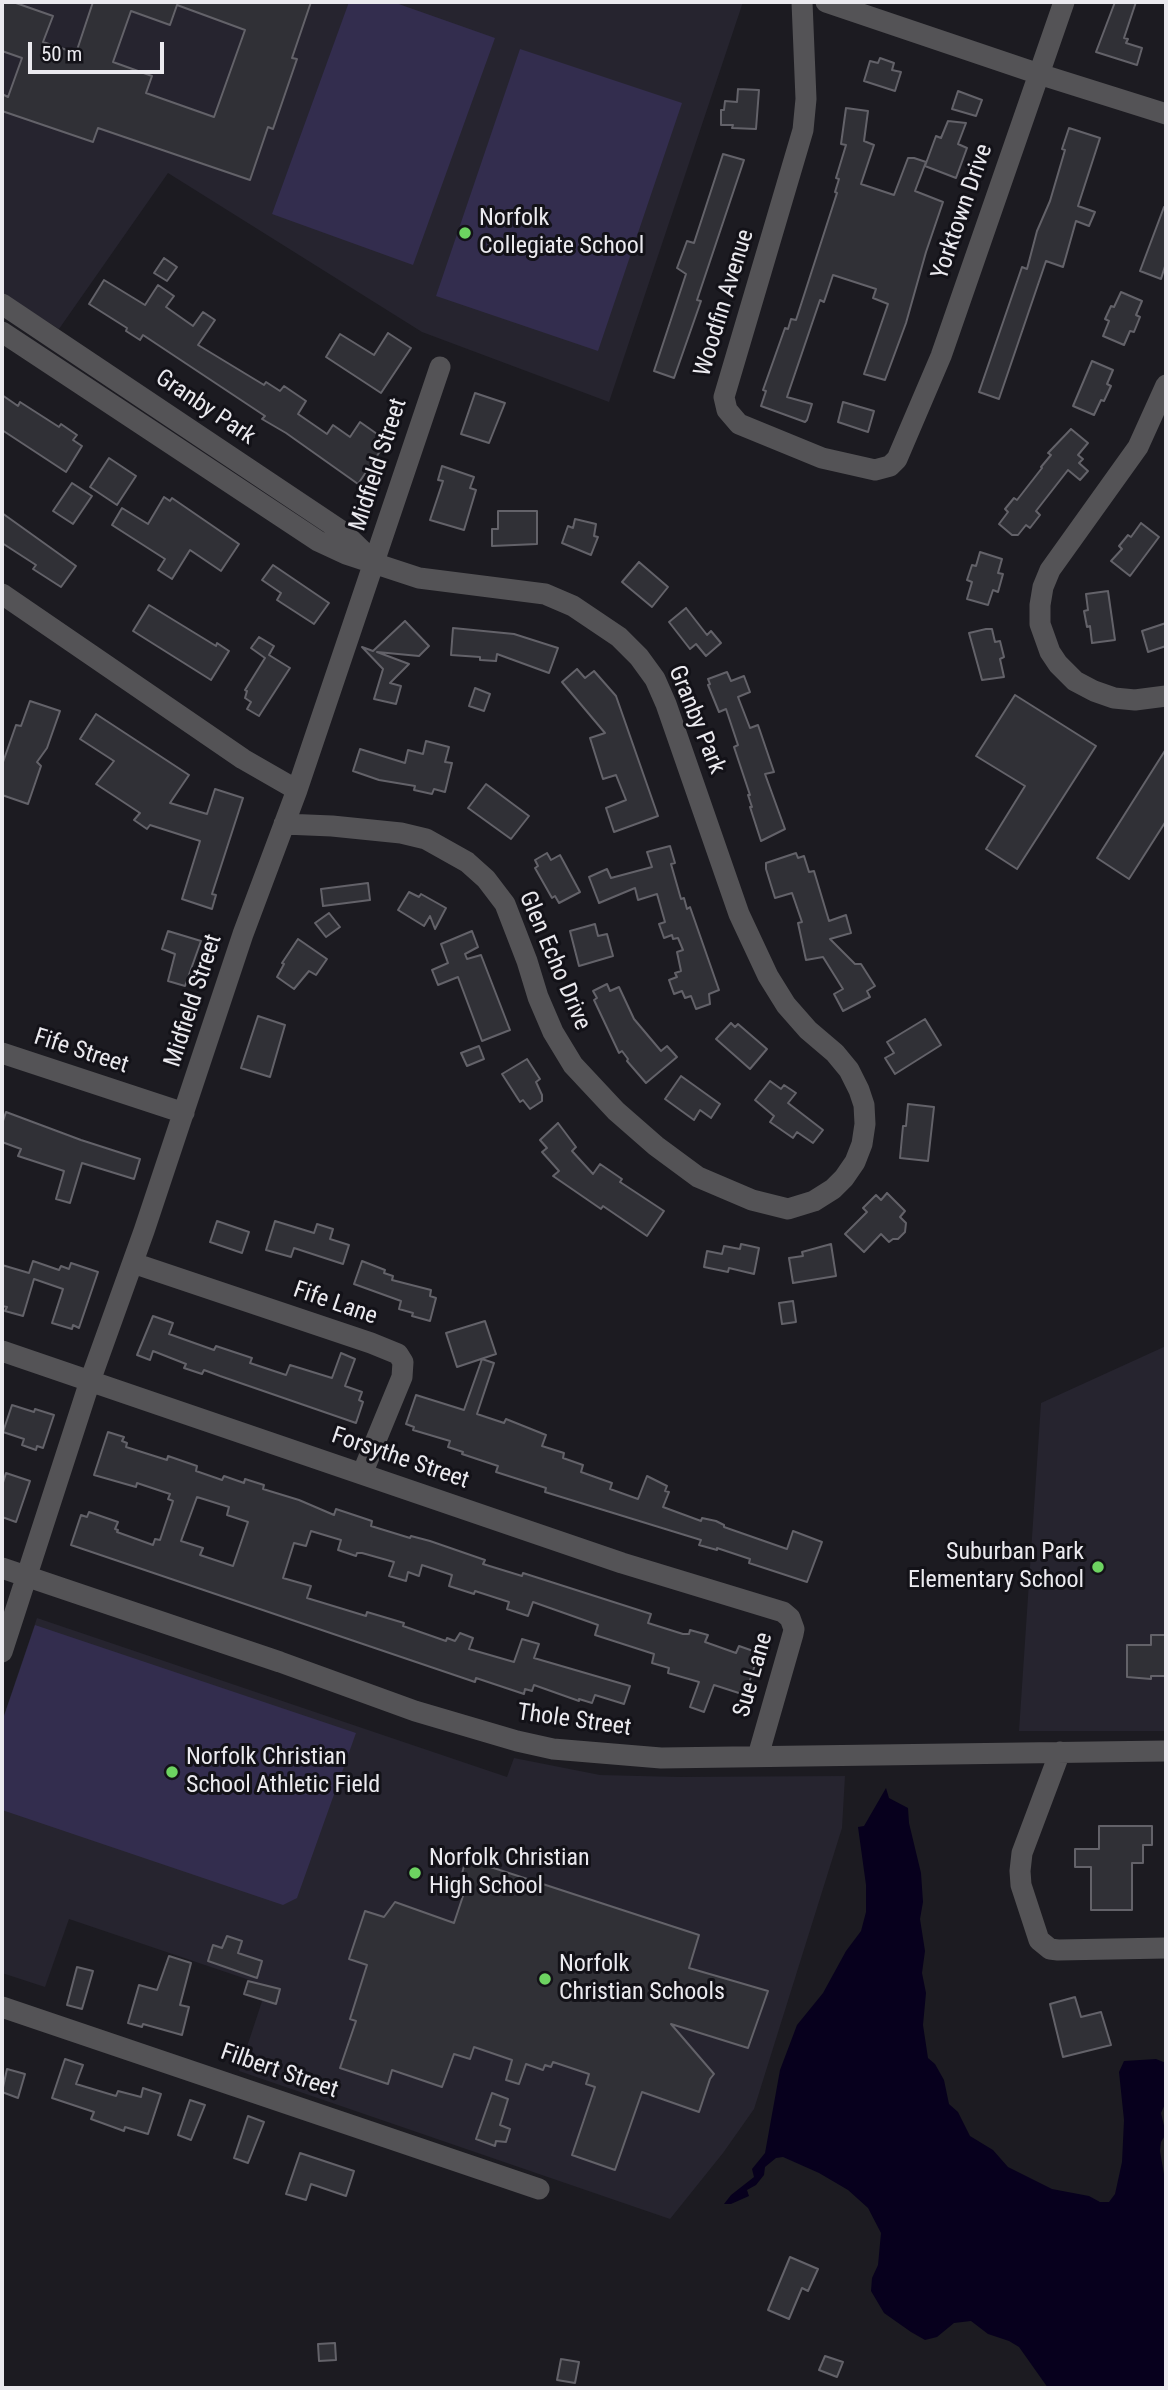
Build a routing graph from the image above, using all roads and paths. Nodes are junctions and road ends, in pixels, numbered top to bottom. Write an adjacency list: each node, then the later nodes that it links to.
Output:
1 (802, 2): 10 (street, Woodfin Avenue)
2 (826, 2): 4 (street)
3 (1064, 2): 4 (street, Yorktown Drive)
4 (1039, 74): 5 (street); 10 (street, Yorktown Drive)
5 (1166, 114)
6 (2, 304): 11 (street, Granby Park)
7 (2, 332): 11 (street, Granby Park)
8 (440, 367): 11 (street, Midfield Street)
9 (1166, 385): 13 (street)
10 (906, 436)
11 (374, 562): 14 (street, Midfield Street); 15 (street, Granby Park)
12 (2, 594): 14 (street)
13 (1166, 696)
14 (297, 790): 16 (street, Midfield Street)
15 (699, 799): 16 (street, Glen Echo Drive)
16 (284, 824): 18 (street, Midfield Street)
17 (2, 1053): 18 (street, Fife Street)
18 (184, 1114): 19 (street, Midfield Street)
19 (133, 1263): 21 (street, Midfield Street); 22 (street, Fife Lane)
20 (2, 1351): 21 (street, Forsythe Street)
21 (90, 1381): 22 (street, Forsythe Street); 24 (street, Midfield Street)
22 (362, 1474): 25 (street, Forsythe Street)
23 (2, 1568): 24 (street, Thole Street)
24 (27, 1577): 26 (street, Midfield Street); 29 (street, Thole Street)
25 (783, 1612): 29 (street, Sue Lane)
26 (2, 1653)
27 (1166, 1751): 28 (street, Thole Street)
28 (1060, 1752): 29 (street, Thole Street); 30 (street)
29 (758, 1756)
30 (1166, 1948)
31 (2, 2007): 32 (street, Filbert Street)
32 (539, 2189)

